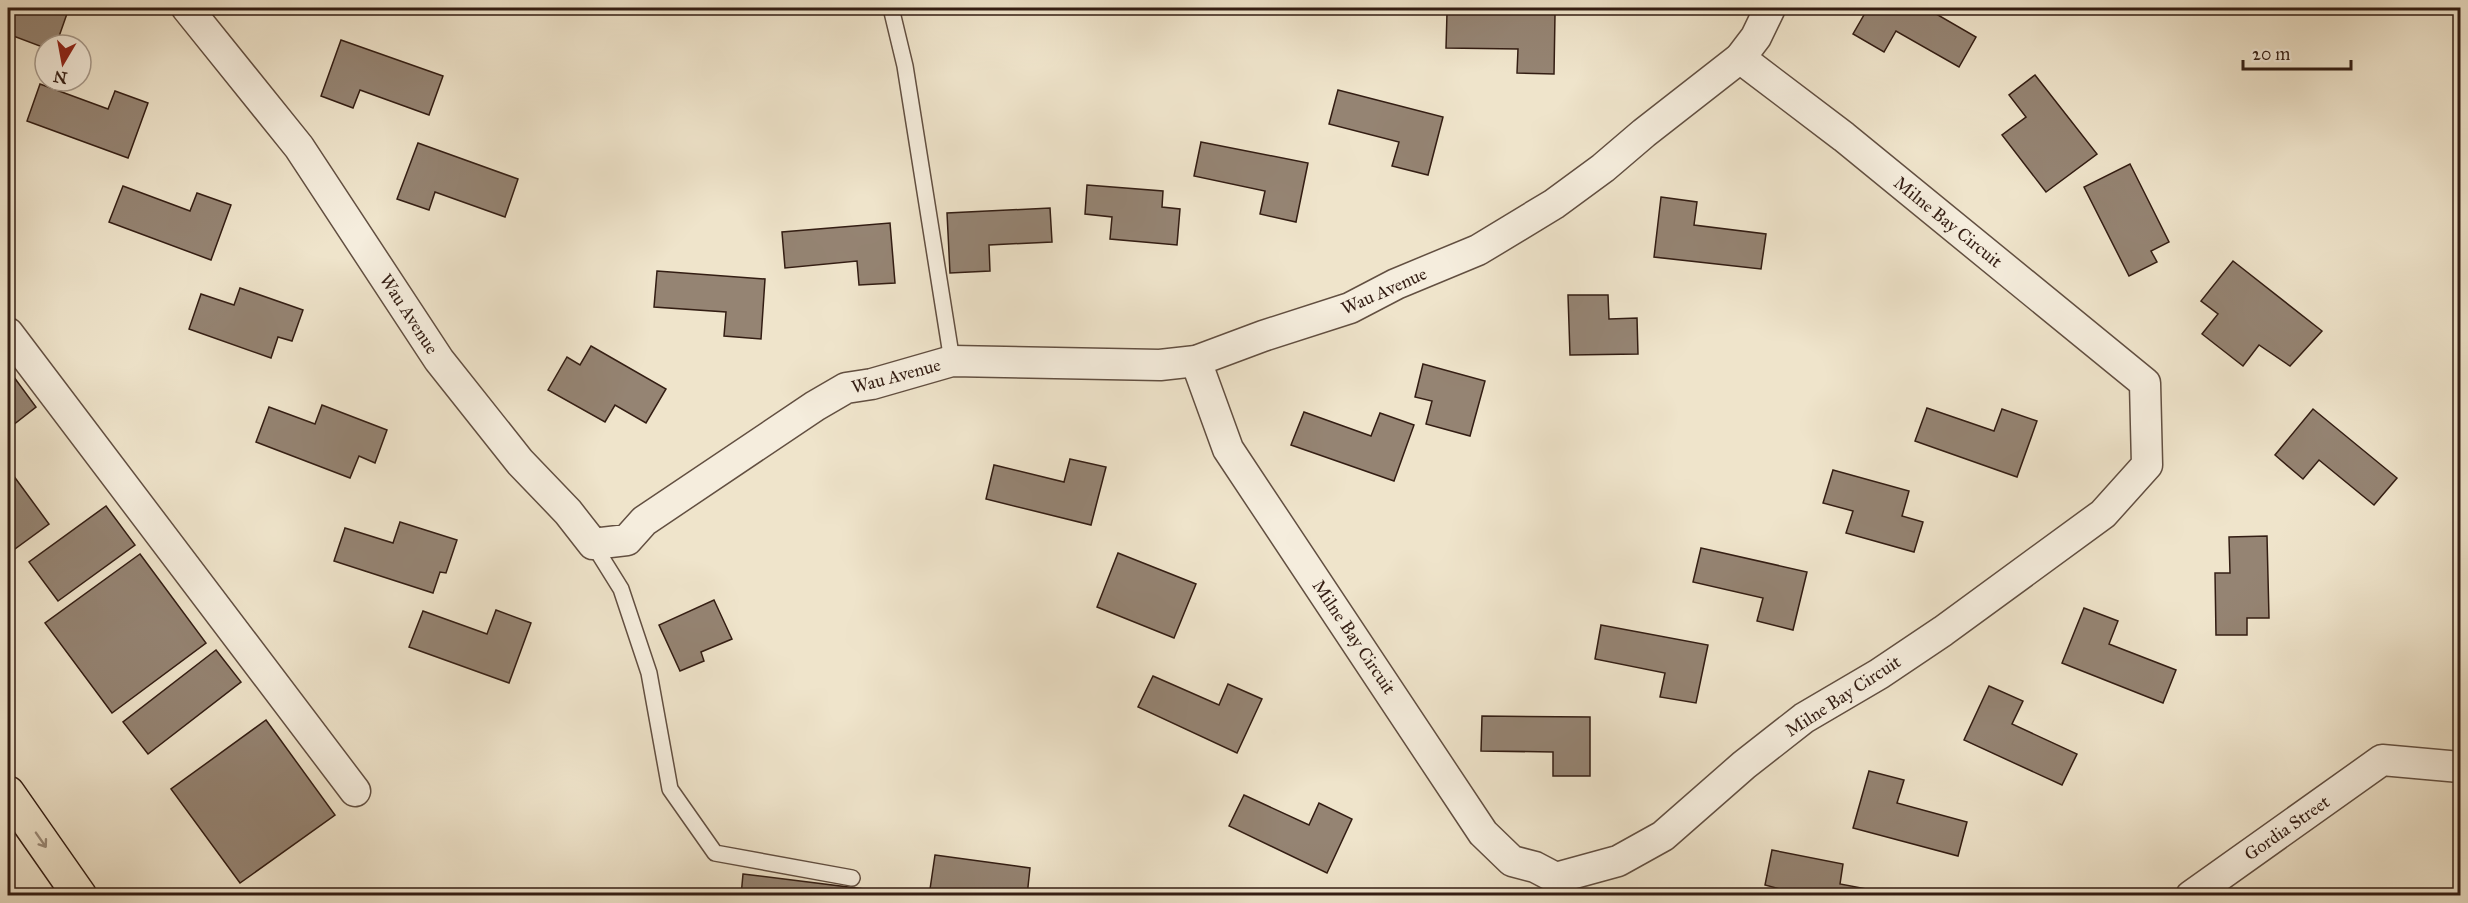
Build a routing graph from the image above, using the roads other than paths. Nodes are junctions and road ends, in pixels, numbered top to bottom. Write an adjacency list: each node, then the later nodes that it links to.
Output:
1 (187, 8): 8 (street, Wau Avenue)
2 (891, 8): 6 (lane)
3 (1770, 8): 4 (street, Wau Avenue)
4 (1740, 58): 7 (street, Wau Avenue); 7 (street, Milne Bay Circuit)
5 (8, 333): 10 (street)
6 (952, 361): 7 (street, Wau Avenue); 8 (street, Wau Avenue)
7 (1196, 361)
8 (593, 544): 12 (lane)
9 (2460, 767): 14 (street, Gordia Street)
10 (356, 791)
11 (8, 793): 13 (main road, one-way to 13)
12 (852, 878)
13 (80, 896)
14 (2191, 896)

